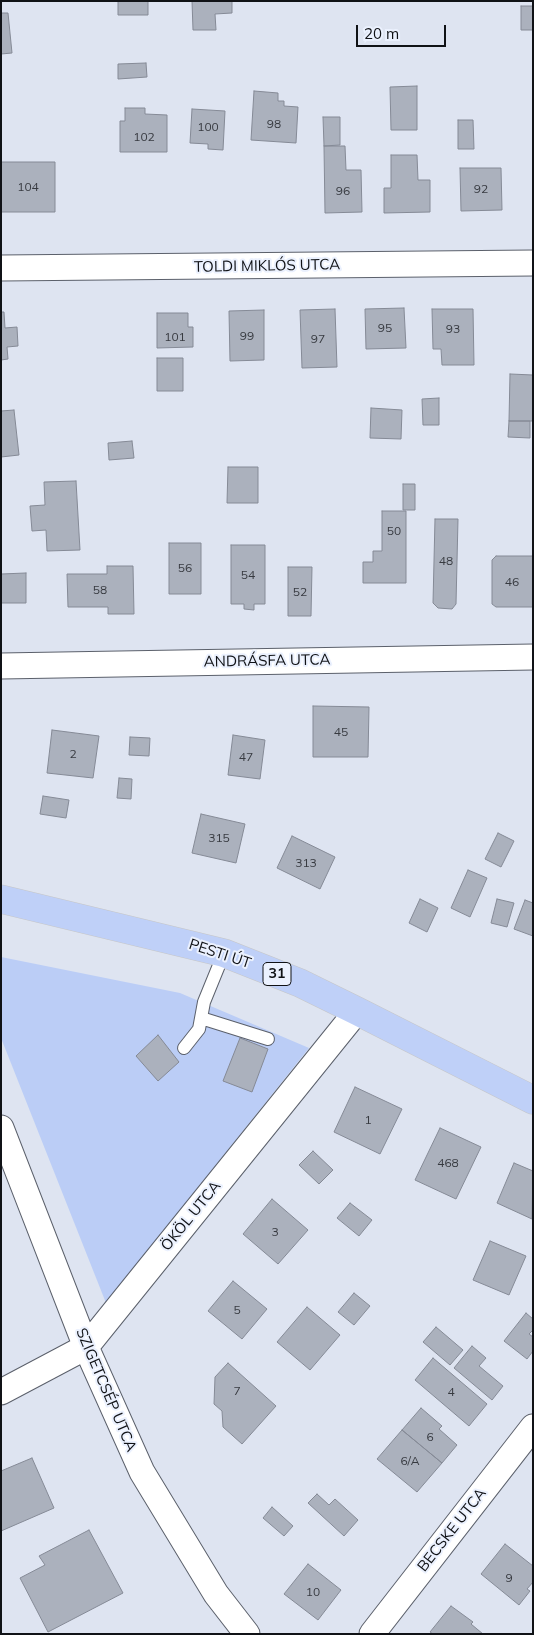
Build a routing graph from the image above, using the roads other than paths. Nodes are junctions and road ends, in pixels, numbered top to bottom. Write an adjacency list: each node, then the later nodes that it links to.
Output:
1 (533, 263): 2 (street, TOLDI MIKLÓS UTCA)
2 (1, 268)
3 (533, 656): 4 (street, ANDRÁSFA UTCA)
4 (1, 666)
5 (1, 899): 6 (main road, PESTI ÚT / 31)
6 (224, 953): 7 (main road, PESTI ÚT / 31); 8 (lane)
7 (357, 1011): 11 (main road, PESTI ÚT / 31); 13 (street, ÖKÖL UTCA)
8 (201, 1018): 9 (lane); 10 (lane)
9 (268, 1039)
10 (184, 1048)
11 (533, 1100)
12 (1, 1128): 13 (street, SZIGETCSÉP UTCA)
13 (86, 1347): 14 (street, ÖKÖL UTCA); 16 (street, SZIGETCSÉP UTCA)
14 (1, 1392)
15 (533, 1427): 17 (street, BECSKE UTCA)
16 (247, 1634)
17 (372, 1634)

